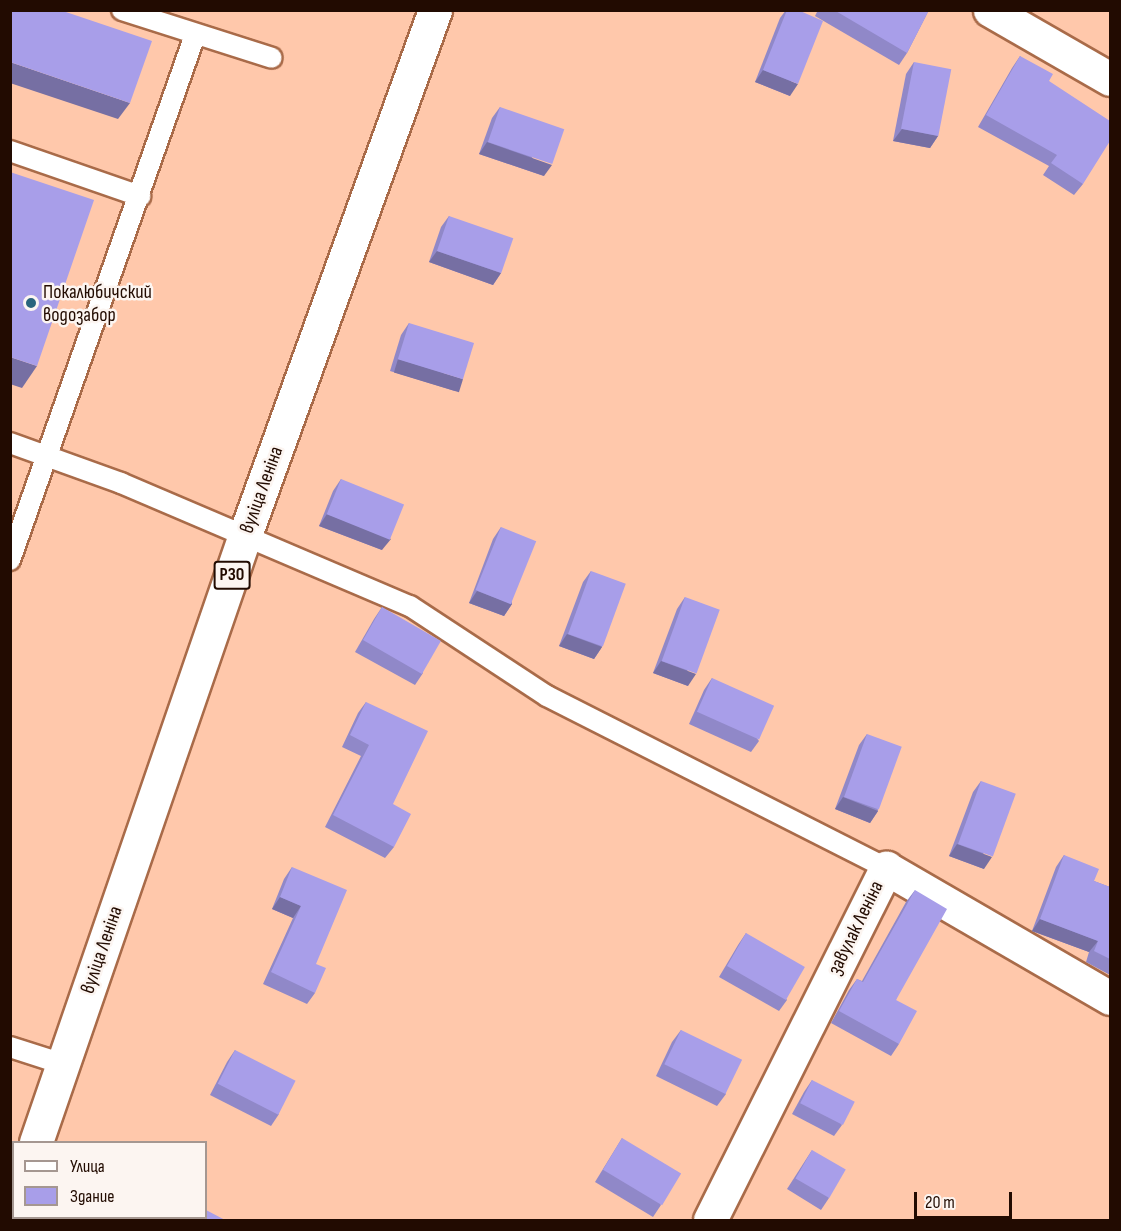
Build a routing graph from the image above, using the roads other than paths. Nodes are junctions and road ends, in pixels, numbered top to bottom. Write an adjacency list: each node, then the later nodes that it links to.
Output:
1 (122, 10): 4 (lane)
2 (435, 10): 11 (main road, вуліца Леніна / Р30)
3 (990, 10): 6 (main road)
4 (195, 34): 5 (lane); 8 (lane)
5 (272, 58)
6 (1110, 79)
7 (10, 151): 8 (lane)
8 (140, 196): 10 (lane)
9 (10, 443): 10 (lane)
10 (47, 456): 11 (lane); 12 (lane)
11 (245, 535): 13 (lane); 16 (main road, вуліца Леніна / Р30)
12 (10, 560)
13 (886, 868): 14 (main road, завулак Леніна); 18 (main road, завулак Леніна)
14 (1110, 998)
15 (10, 1047): 16 (lane)
16 (63, 1064): 17 (main road, вуліца Леніна / Р30)
17 (37, 1141)
18 (710, 1221)

